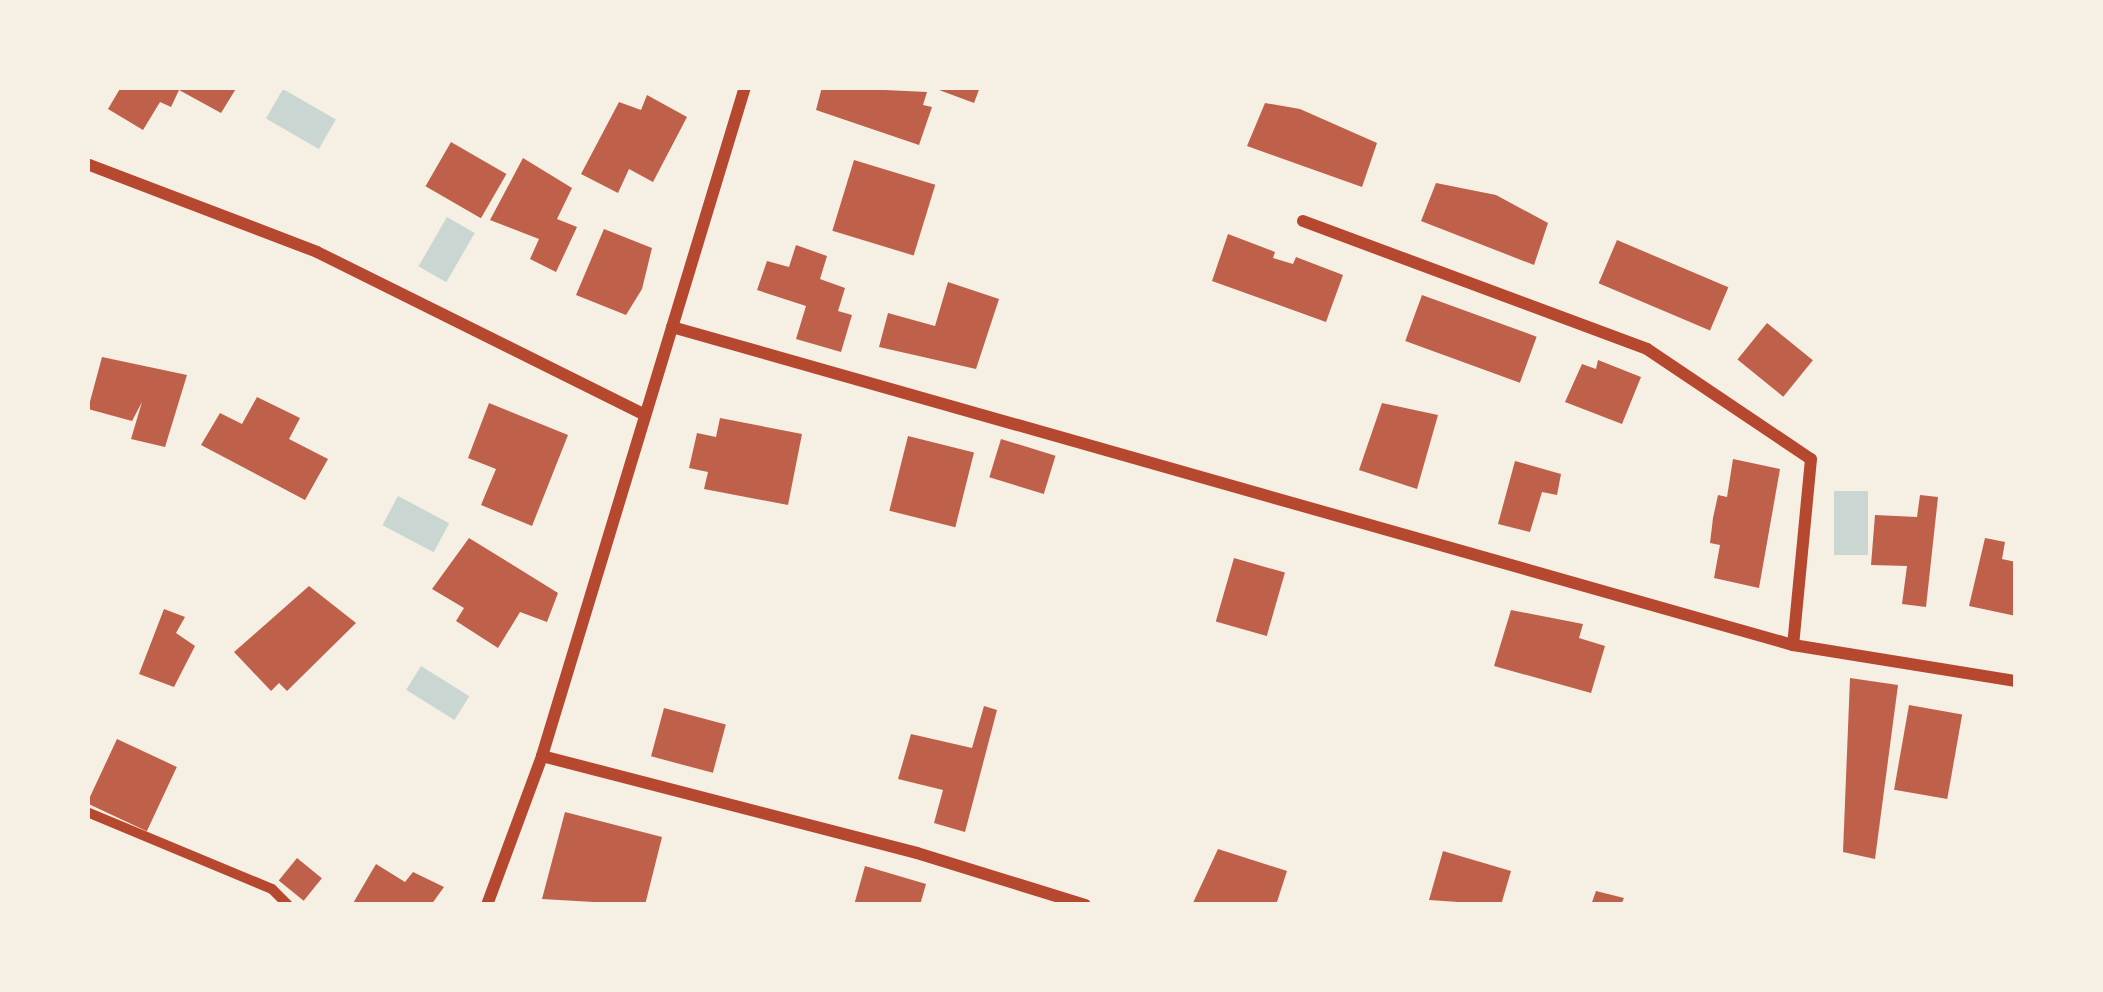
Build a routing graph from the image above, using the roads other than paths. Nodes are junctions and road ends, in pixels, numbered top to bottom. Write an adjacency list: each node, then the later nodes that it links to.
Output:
1 (745, 87): 4 (street)
2 (87, 164): 5 (street)
3 (1303, 221): 6 (street)
4 (672, 327): 5 (street); 6 (street)
5 (644, 414): 8 (street)
6 (1793, 645): 7 (street)
7 (2016, 681)
8 (542, 756): 11 (street); 12 (street)
9 (87, 812): 10 (street)
10 (288, 905)
11 (487, 905)
12 (1085, 905)

